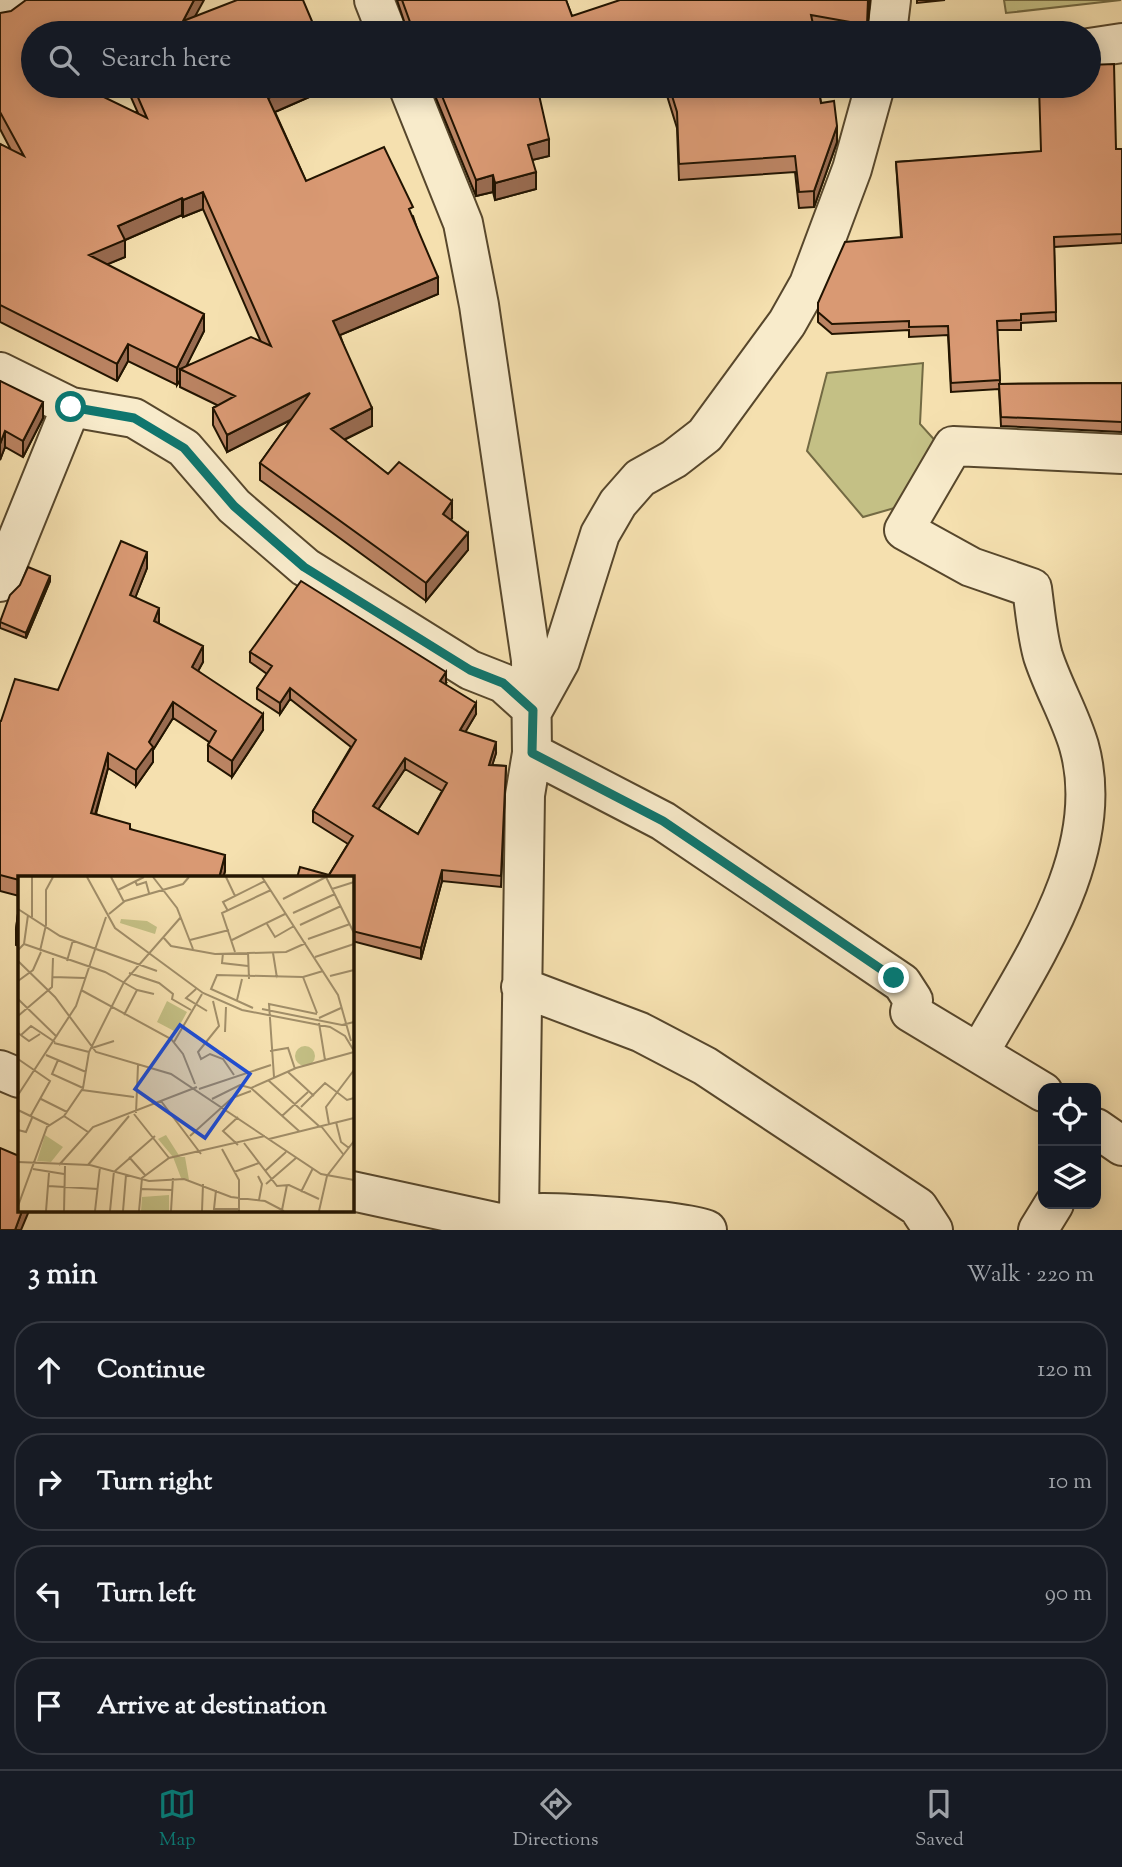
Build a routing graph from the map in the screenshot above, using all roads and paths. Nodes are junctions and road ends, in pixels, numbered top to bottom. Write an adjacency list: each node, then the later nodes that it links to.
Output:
1 (16, 0): 4 (street)
2 (374, 0): 5 (street)
3 (891, 0): 6 (street)
4 (0, 9)
5 (382, 21)
6 (888, 21)
7 (1122, 43): 8 (street)
8 (1101, 46)
9 (413, 98): 15 (street)
10 (872, 98): 15 (street)
11 (0, 372): 12 (street)
12 (71, 407): 14 (street); 15 (street)
13 (1122, 454): 18 (street)
14 (0, 582)
15 (533, 710): 16 (street)
16 (532, 753): 17 (street); 18 (street)
17 (520, 987): 24 (street); 26 (street)
18 (979, 1053): 21 (street)
19 (0, 1070): 20 (street)
20 (18, 1077)
21 (1038, 1089)
22 (354, 1191): 24 (street)
23 (1051, 1209): 27 (street)
24 (521, 1222): 25 (street)
25 (707, 1230)
26 (933, 1230)
27 (1038, 1230)

